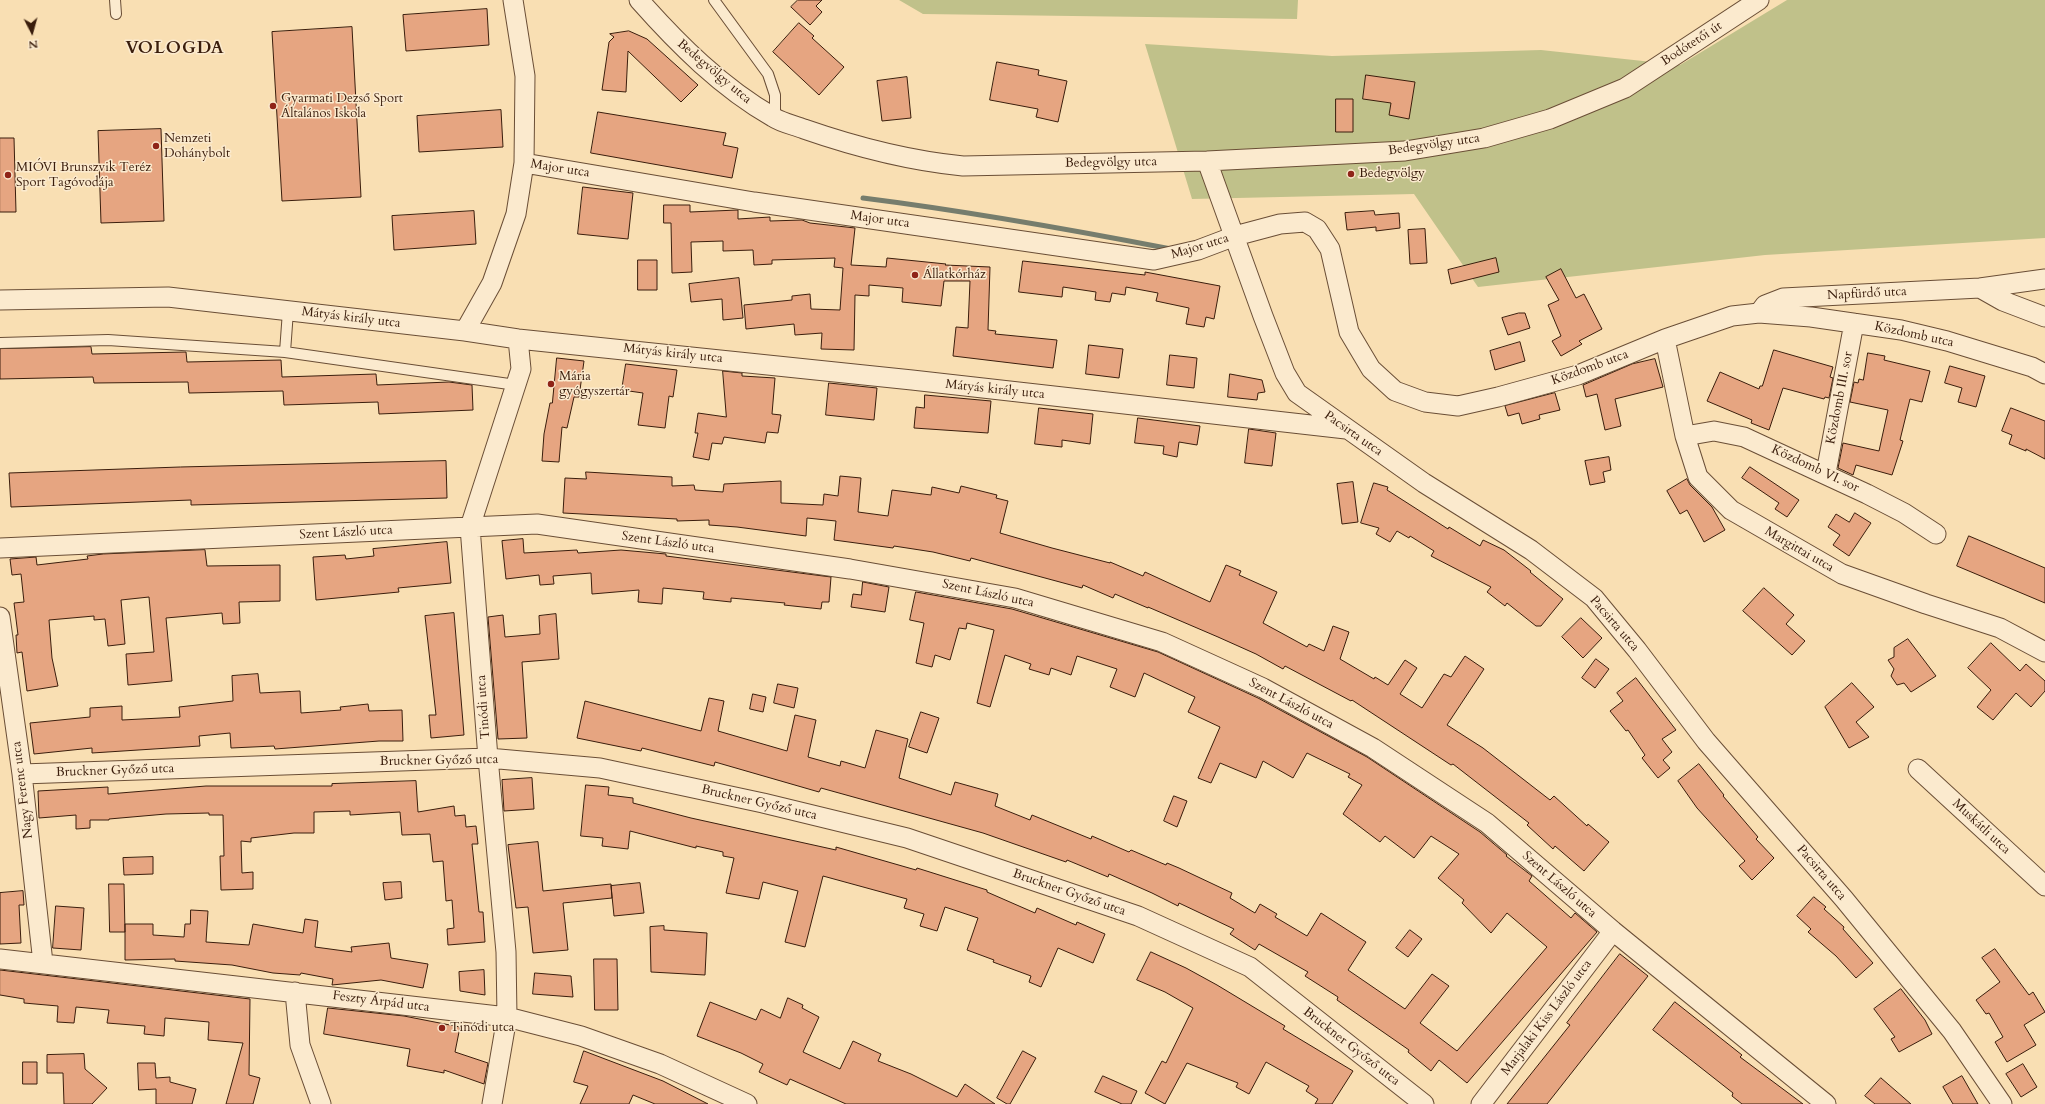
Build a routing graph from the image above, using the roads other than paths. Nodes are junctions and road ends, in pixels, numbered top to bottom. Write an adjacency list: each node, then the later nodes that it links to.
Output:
1 (115, 0): 6 (lane)
2 (513, 0): 10 (street)
3 (639, 0): 8 (street, Bedegvölgy utca)
4 (714, 0): 8 (lane)
5 (1759, 0): 7 (street, Bodótetői út)
6 (116, 14)
7 (1625, 88): 9 (street, Bedegvölgy utca)
8 (775, 118): 9 (street, Bedegvölgy utca)
9 (1207, 161): 11 (street, Pacsirta utca)
10 (524, 163): 11 (street, Major utca); 19 (street)
11 (1235, 236): 20 (street, Közdomb utca); 26 (street, Pacsirta utca)
12 (2045, 279): 13 (street, Napfürdő utca)
13 (1980, 288): 16 (street, Napfürdő utca); 17 (street)
14 (0, 300): 15 (street, Mátyás király utca)
15 (288, 311): 19 (street, Mátyás király utca); 23 (lane)
16 (1759, 313): 18 (street, Közdomb utca); 20 (street, Közdomb utca)
17 (2045, 317)
18 (1854, 323): 24 (street, Közdomb utca); 28 (street, Közdomb III. sor)
19 (465, 331): 21 (street, Mátyás király utca)
20 (1665, 339): 27 (street, Margittai utca)
21 (518, 340): 25 (street, Tinódi utca); 26 (street, Mátyás király utca)
22 (0, 343): 23 (lane)
23 (285, 352): 25 (lane)
24 (2045, 374)
25 (516, 385): 29 (street, Tinódi utca)
26 (1346, 429): 49 (street, Pacsirta utca)
27 (1685, 436): 28 (street, Közdomb VI. sor); 33 (street, Margittai utca)
28 (1826, 474): 30 (street, Közdomb VI. sor)
29 (470, 527): 31 (street, Szent László utca); 34 (street, Tinódi utca); 38 (street, Szent László utca)
30 (1936, 534)
31 (0, 548)
32 (0, 618): 36 (street, Nagy Ferenc utca)
33 (2045, 652)
34 (488, 758): 36 (street, Bruckner Győző utca); 42 (street, Tinódi utca); 46 (street, Bruckner Győző utca)
35 (1918, 769): 37 (street, Muskátli utca)
36 (22, 774): 40 (street, Nagy Ferenc utca)
37 (2045, 886)
38 (1613, 931): 47 (street, Marjalaki Kiss László utca); 48 (street, Szent László utca)
39 (0, 959): 40 (street, Feszty Árpád utca)
40 (43, 963): 41 (street, Feszty Árpád utca)
41 (295, 992): 42 (street, Feszty Árpád utca); 43 (street)
42 (507, 1018): 44 (street, Tinódi utca); 45 (street, Feszty Árpád utca)
43 (321, 1104)
44 (492, 1104)
45 (747, 1104)
46 (1424, 1104)
47 (1481, 1104)
48 (1826, 1104)
49 (2002, 1104)

